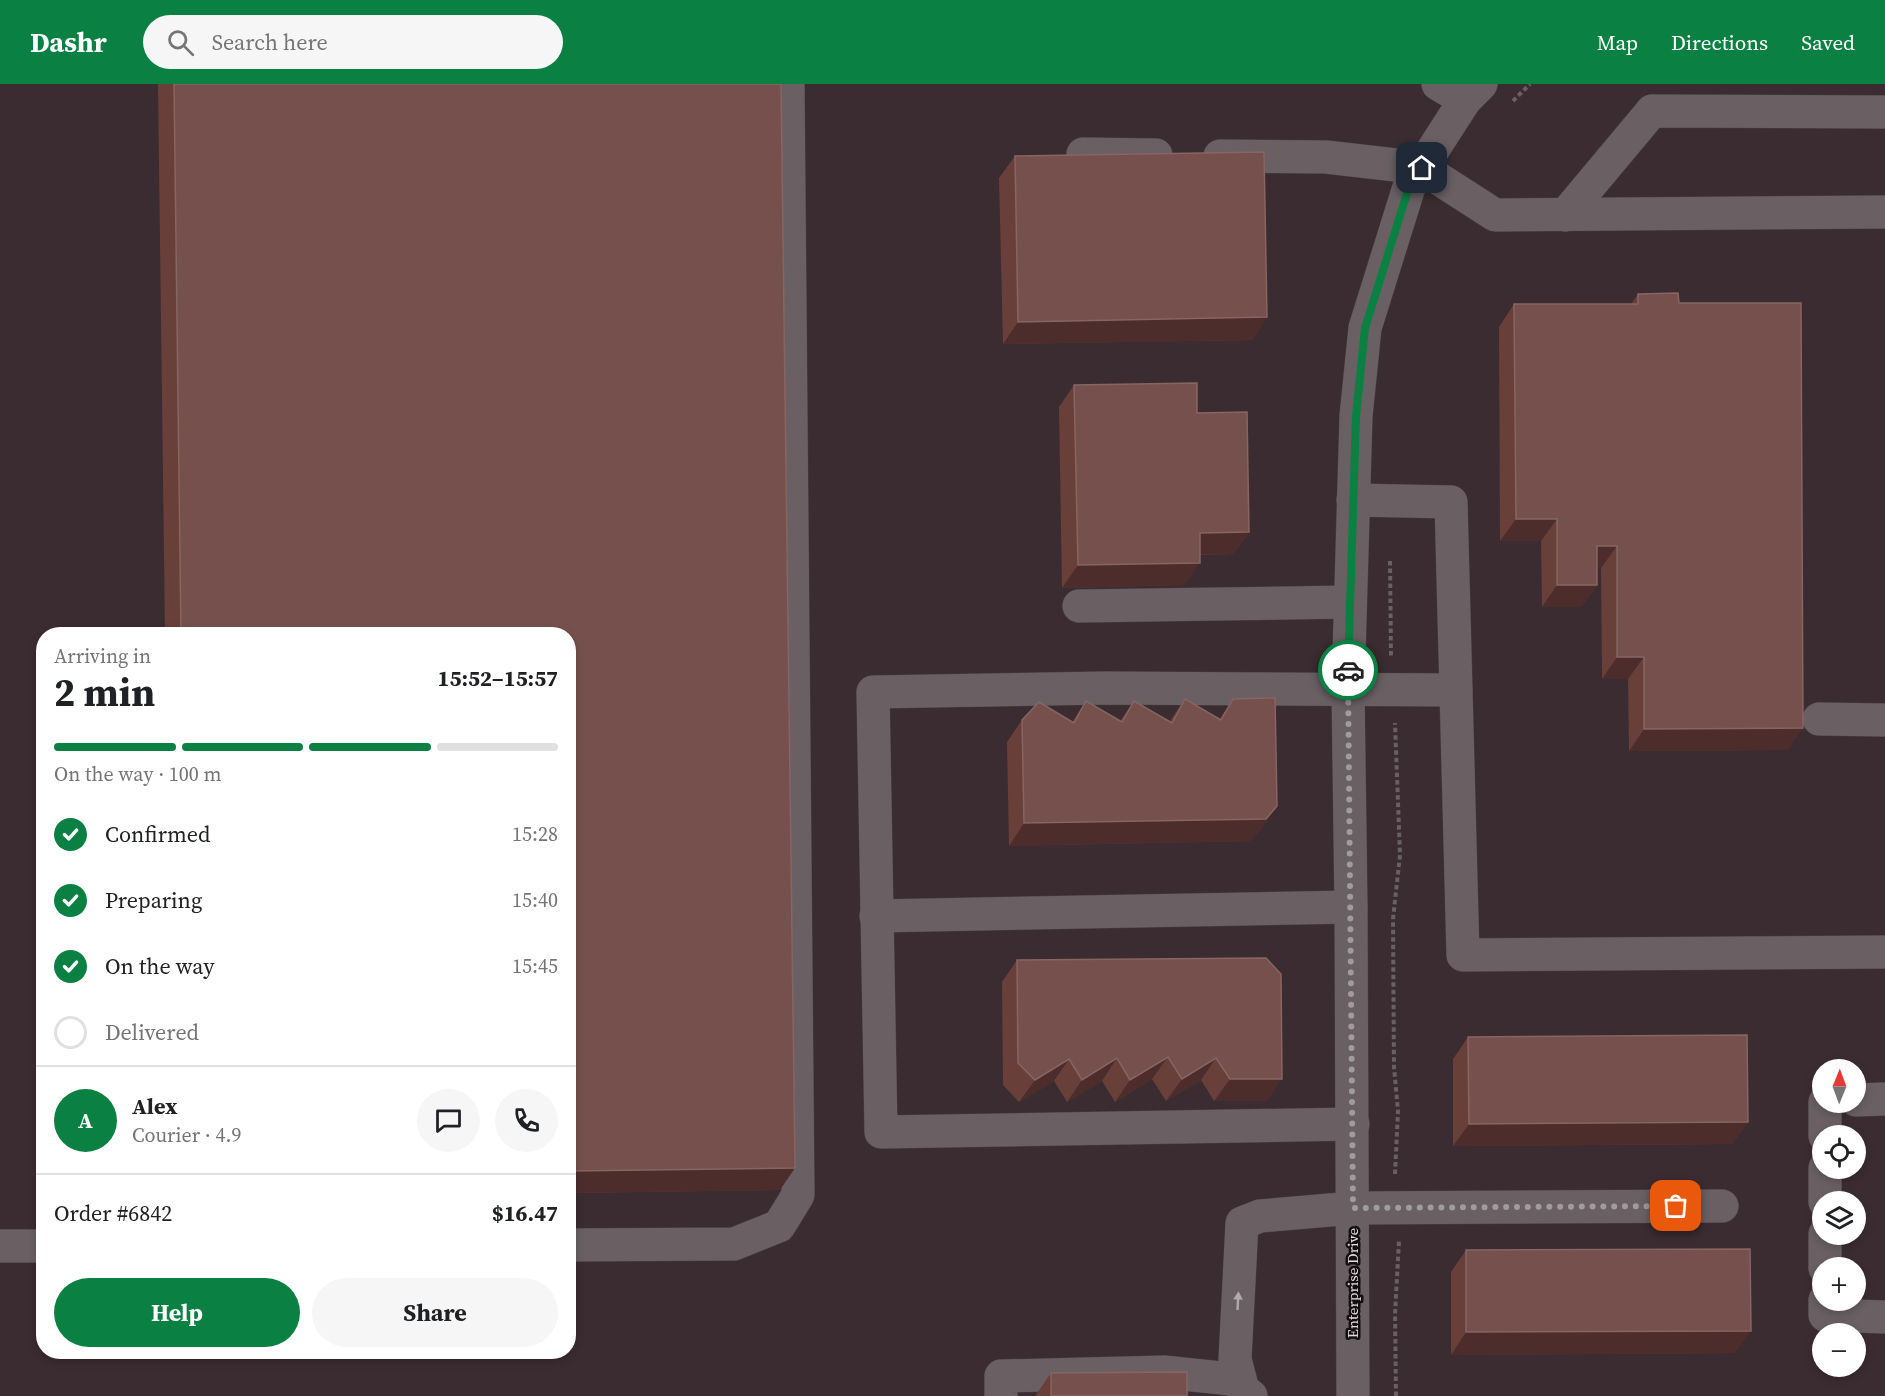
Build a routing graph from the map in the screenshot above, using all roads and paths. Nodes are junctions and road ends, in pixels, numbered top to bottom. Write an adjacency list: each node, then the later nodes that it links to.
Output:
1 (788, 84): 23 (street)
2 (1461, 89): 5 (street, Enterprise Drive)
3 (1885, 112): 7 (street)
4 (1083, 154): 5 (street)
5 (1422, 168): 7 (street); 8 (street, Enterprise Drive)
6 (1885, 212): 7 (street)
7 (1565, 215)
8 (1353, 501): 9 (street, Enterprise Drive); 12 (street)
9 (1350, 602): 10 (street); 11 (street, Enterprise Drive)
10 (1079, 606)
11 (1348, 688): 12 (street); 15 (street, Enterprise Drive); 16 (street)
12 (1456, 690): 17 (street)
13 (1819, 719): 14 (street)
14 (1885, 720)
15 (1351, 907): 16 (street); 20 (street, Enterprise Drive)
16 (876, 916): 20 (street)
17 (1885, 952)
18 (1885, 1099): 19 (street)
19 (1866, 1100)
20 (1353, 1124): 22 (street, Enterprise Drive)
21 (1722, 1206): 22 (street)
22 (1353, 1208): 28 (street, one-way to 22); 30 (street, Enterprise Drive)
23 (576, 1245)
24 (0, 1246): 25 (street)
25 (36, 1246)
26 (1825, 1311): 27 (street)
27 (1885, 1317)
28 (1242, 1378): 29 (street)
29 (1001, 1396)
30 (1353, 1396)

